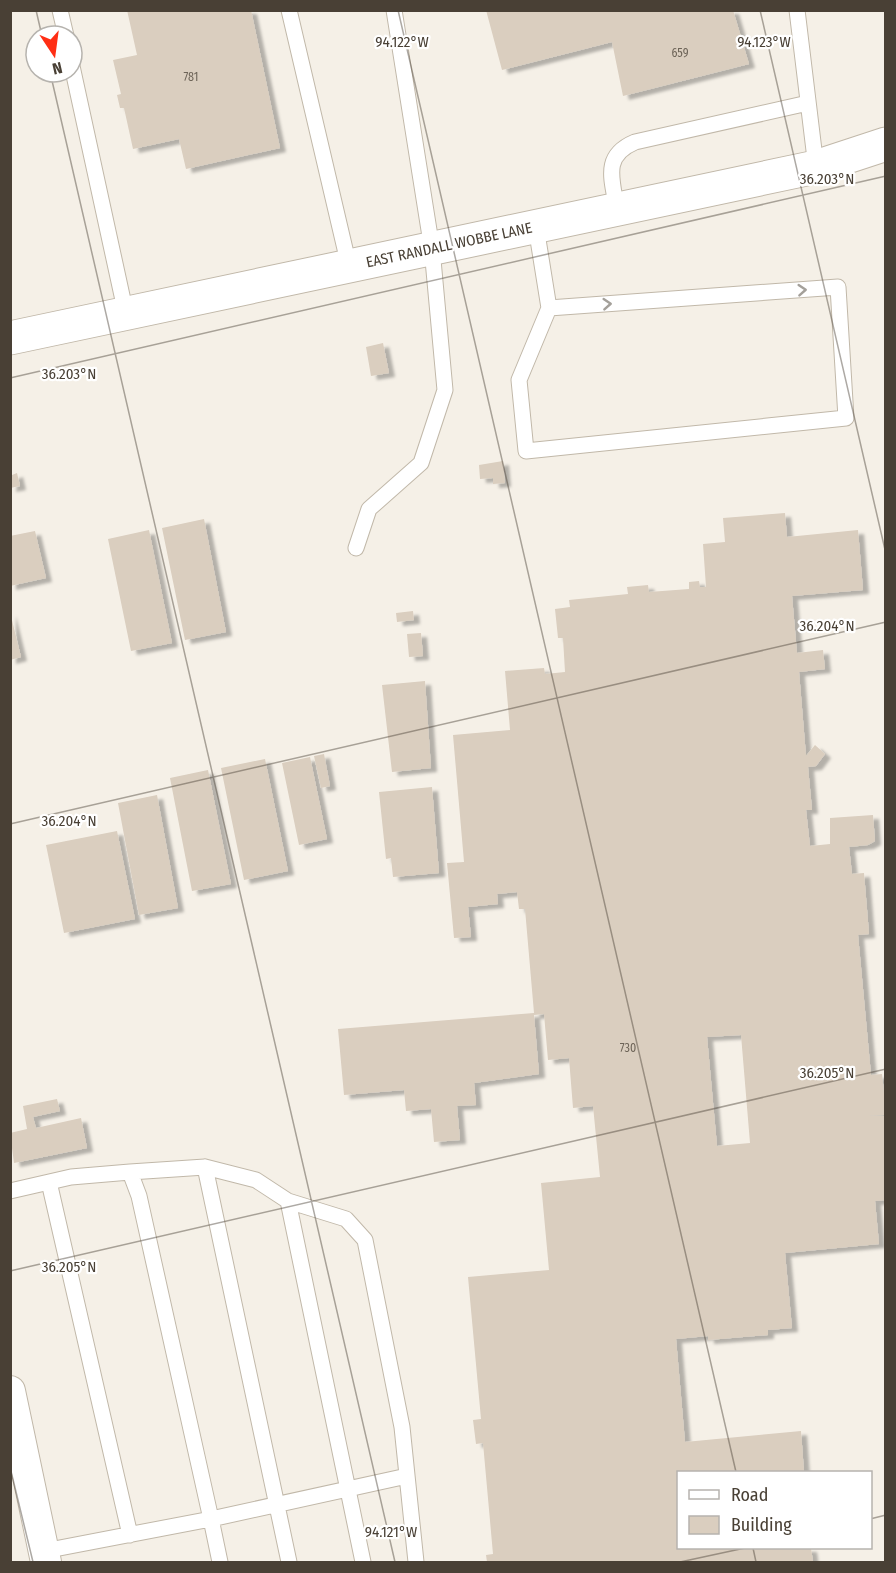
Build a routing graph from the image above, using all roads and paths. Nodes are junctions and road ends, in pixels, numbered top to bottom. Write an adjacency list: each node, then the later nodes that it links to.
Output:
1 (289, 10): 11 (lane)
2 (394, 10): 10 (lane)
3 (797, 10): 5 (lane)
4 (76, 84): 13 (lane)
5 (808, 103): 7 (lane); 8 (lane)
6 (885, 144): 7 (street, EAST RANDALL WOBBE LANE)
7 (816, 167): 8 (street, EAST RANDALL WOBBE LANE)
8 (617, 209): 9 (street, EAST RANDALL WOBBE LANE)
9 (536, 227): 10 (street, EAST RANDALL WOBBE LANE); 12 (lane)
10 (432, 249): 11 (street, EAST RANDALL WOBBE LANE); 15 (lane)
11 (349, 266): 13 (street, EAST RANDALL WOBBE LANE)
12 (549, 308): 12 (lane, one-way to 12)
13 (126, 314): 14 (street, EAST RANDALL WOBBE LANE)
14 (10, 338)
15 (356, 548)
16 (205, 1167): 17 (lane); 20 (lane); 24 (lane)
17 (130, 1172): 18 (lane); 25 (lane)
18 (49, 1182): 19 (lane); 26 (lane)
19 (10, 1191)
20 (288, 1201): 22 (lane); 23 (lane)
21 (10, 1391): 27 (street)
22 (408, 1476): 23 (lane); 31 (lane)
23 (348, 1489): 24 (lane); 30 (lane)
24 (277, 1505): 25 (lane); 29 (lane)
25 (212, 1519): 26 (lane); 28 (lane)
26 (130, 1534): 27 (lane)
27 (45, 1557)
28 (220, 1563)
29 (289, 1563)
30 (363, 1563)
31 (416, 1563)

